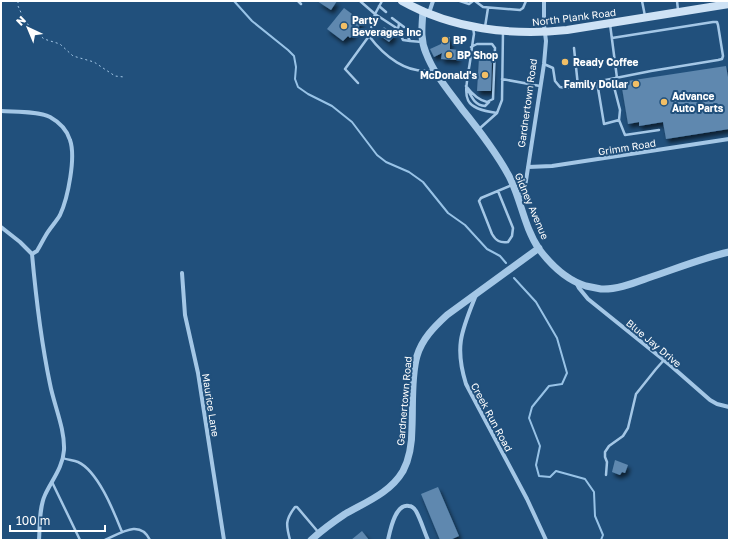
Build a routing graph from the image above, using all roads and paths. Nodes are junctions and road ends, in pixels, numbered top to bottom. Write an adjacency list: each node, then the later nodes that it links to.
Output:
1 (18, 1): 42 (path)
2 (143, 1): 3 (path)
3 (148, 1)
4 (298, 1): 15 (lane)
5 (360, 1): 22 (lane)
6 (382, 1): 17 (lane)
7 (402, 1): 21 (main road, North Plank Road)
8 (433, 1): 21 (street)
9 (460, 1): 10 (lane)
10 (474, 1): 18 (lane)
11 (526, 1): 18 (lane)
12 (544, 1): 32 (street, Gardnertown Road)
13 (642, 1): 24 (lane)
14 (677, 1): 20 (lane)
15 (301, 4)
16 (729, 4): 20 (main road, North Plank Road)
17 (379, 6): 19 (lane); 22 (lane)
18 (488, 8): 30 (lane)
19 (386, 12)
20 (678, 12): 24 (main road, North Plank Road)
21 (426, 13): 28 (main road, North Plank Road); 37 (street, Gidney Avenue)
22 (375, 14): 29 (lane); 34 (lane)
23 (392, 18): 26 (lane)
24 (646, 18): 25 (main road, North Plank Road)
25 (610, 23): 32 (main road, North Plank Road); 35 (lane)
26 (399, 24): 27 (lane); 29 (lane)
27 (404, 27)
28 (473, 27): 30 (main road, North Plank Road); 38 (lane)
29 (398, 29): 36 (lane)
30 (484, 29): 31 (main road, North Plank Road)
31 (503, 31): 32 (main road, North Plank Road); 44 (lane)
32 (546, 33): 40 (street, Gardnertown Road)
33 (407, 35): 36 (lane)
34 (369, 36): 41 (lane); 47 (lane)
35 (612, 38): 43 (lane); 43 (lane)
36 (410, 41): 37 (lane)
37 (422, 42): 41 (street, Gidney Avenue)
38 (471, 47): 48 (lane); 51 (lane)
39 (574, 48): 50 (lane)
40 (544, 64): 49 (street, Gardnertown Road); 50 (lane)
41 (434, 69): 55 (street, Gidney Avenue)
42 (124, 77)
43 (617, 78): 45 (lane)
44 (502, 79): 49 (lane); 53 (lane)
45 (612, 79): 46 (lane); 54 (lane)
46 (597, 82): 50 (lane); 54 (lane)
47 (358, 83)
48 (466, 86): 51 (lane); 51 (lane); 53 (lane)
49 (541, 86): 58 (street, Gardnertown Road)
50 (578, 86)
51 (493, 98)
52 (1, 112): 65 (street)
53 (497, 113): 55 (lane)
54 (619, 120): 56 (lane)
55 (478, 130): 59 (street, Gidney Avenue)
56 (659, 130)
57 (729, 139): 58 (street, Grimm Road)
58 (528, 167): 61 (street, Gardnertown Road)
59 (512, 185): 60 (lane); 61 (street, Gidney Avenue)
60 (498, 191): 60 (lane)
61 (518, 198): 63 (street, Gidney Avenue)
62 (1, 227): 65 (street)
63 (539, 248): 67 (street, Gidney Avenue); 68 (street, Gardnertown Road)
64 (729, 252): 67 (street, Gidney Avenue)
65 (32, 254): 71 (street)
66 (182, 273): 80 (street, Maurice Lane)
67 (576, 282): 69 (street, Blue Jay Drive)
68 (476, 295): 75 (street, Gardnertown Road); 85 (street, Creek Run Road)
69 (664, 360): 70 (street, Blue Jay Drive); 72 (lane)
70 (729, 407)
71 (63, 458): 73 (street); 74 (lane)
72 (606, 475)
73 (52, 482): 76 (street); 77 (lane)
74 (122, 532): 78 (lane); 79 (lane)
75 (319, 533): 81 (lane); 82 (street, Gardnertown Road)
76 (39, 540)
77 (80, 540)
78 (105, 540)
79 (150, 540)
80 (224, 540)
81 (290, 540)
82 (311, 540)
83 (388, 540): 84 (street)
84 (428, 540)
85 (546, 540)

